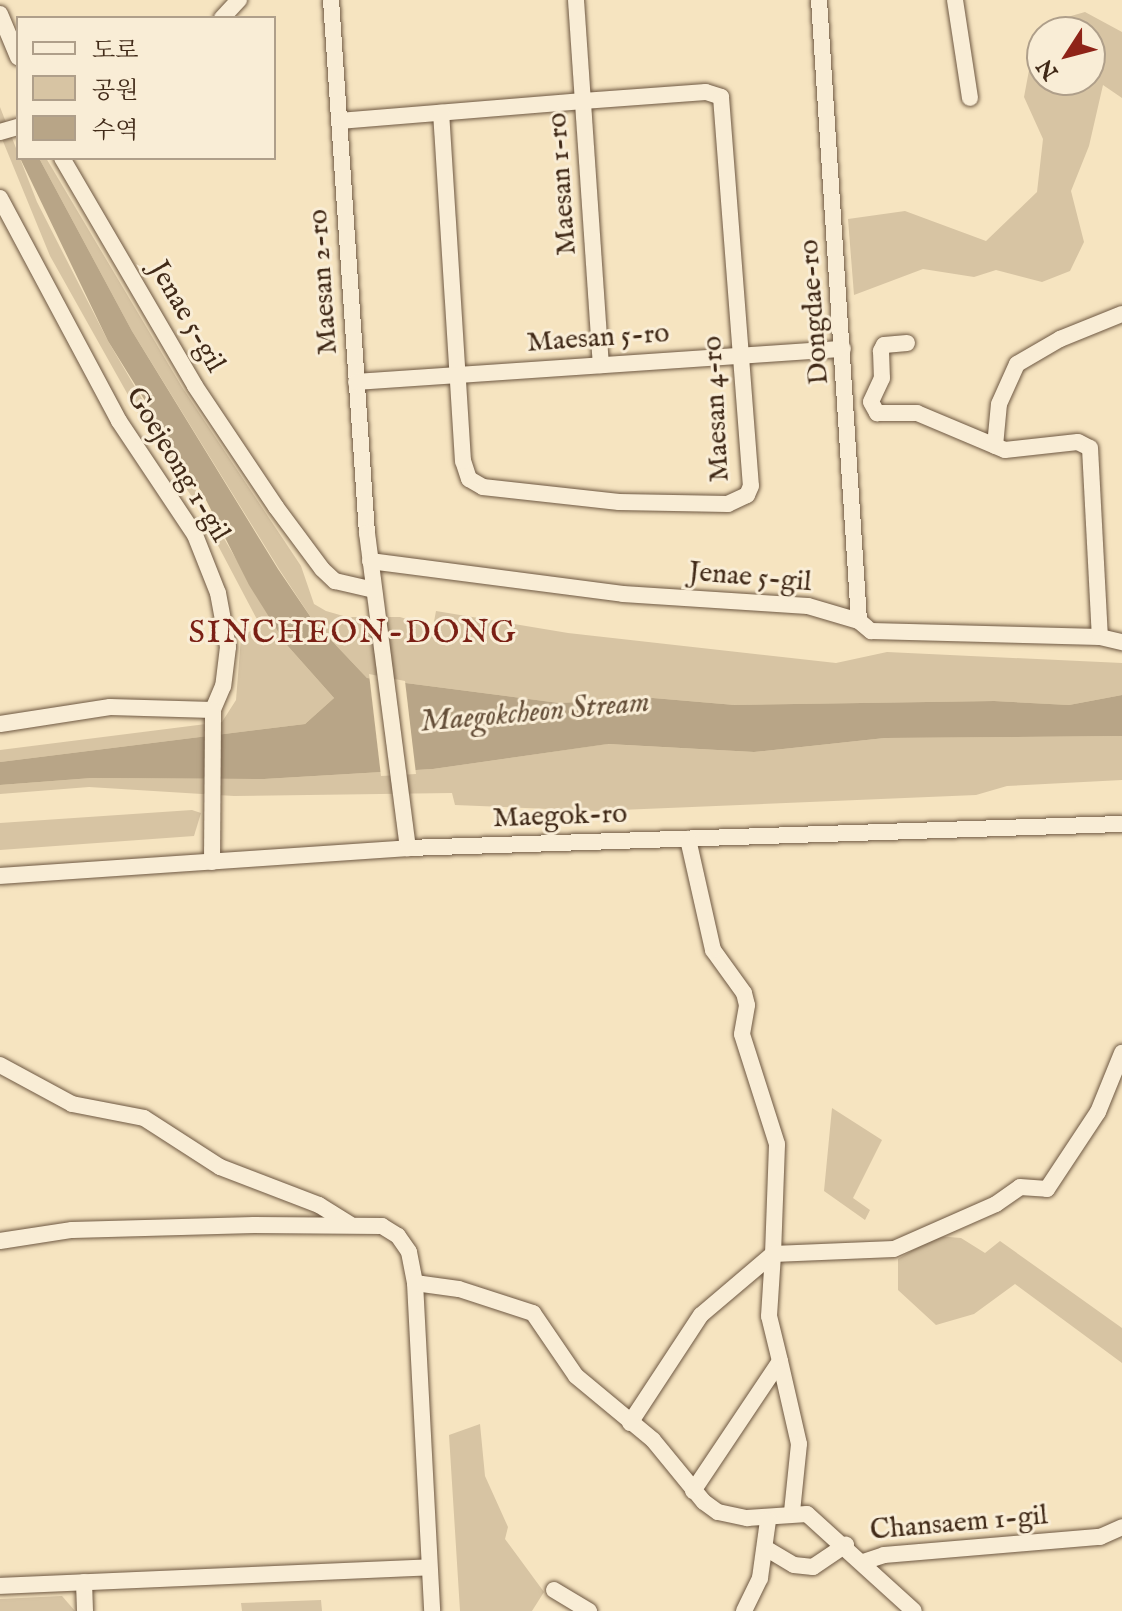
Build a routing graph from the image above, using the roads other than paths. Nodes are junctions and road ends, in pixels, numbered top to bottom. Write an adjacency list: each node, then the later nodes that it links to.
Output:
1 (239, 0): 7 (street)
2 (331, 0): 12 (street, Maesan 2-ro)
3 (576, 0): 10 (street, Maesan 1-ro)
4 (819, 0): 17 (street, Dongdae-ro)
5 (955, 0): 9 (street)
6 (0, 14): 8 (street)
7 (224, 16)
8 (16, 52)
9 (970, 98)
10 (583, 101): 11 (street, Maesan 4-ro); 18 (street, Maesan 4-ro); 19 (street, Maesan 1-ro)
11 (441, 113): 12 (street, Maesan 4-ro); 20 (street, Maesan 4-ro)
12 (339, 121): 21 (street, Maesan 2-ro)
13 (63, 160): 24 (street, Jenae 5-gil)
14 (0, 200): 28 (street, Goejeong 1-gil)
15 (1122, 314): 22 (street)
16 (907, 343): 22 (street)
17 (843, 349): 18 (street, Maesan 5-ro); 25 (street, Dongdae-ro)
18 (742, 355): 19 (street, Maesan 5-ro); 20 (street, Maesan 4-ro)
19 (601, 365): 20 (street, Maesan 5-ro)
20 (458, 375): 21 (street, Maesan 5-ro)
21 (356, 382): 23 (street, Maesan 2-ro)
22 (995, 446): 26 (street)
23 (370, 561): 24 (street, Maesan 2-ro); 25 (street, Jenae 5-gil)
24 (374, 598): 32 (street, Maesan 2-ro)
25 (859, 621): 26 (street, Jenae 5-gil)
26 (1100, 637): 27 (street, Jenae 5-gil)
27 (1122, 642)
28 (213, 710): 29 (street); 33 (street, Goejeong 1-gil)
29 (0, 724)
30 (1122, 824): 31 (street, Maegok-ro)
31 (688, 839): 32 (street, Maegok-ro); 39 (street)
32 (408, 848): 33 (street, Maegok-ro)
33 (212, 862): 34 (street, Maegok-ro)
34 (0, 876)
35 (1122, 1053): 39 (street)
36 (0, 1065): 37 (street)
37 (349, 1224): 38 (street); 40 (street)
38 (0, 1241)
39 (773, 1254): 41 (street); 42 (street)
40 (415, 1283): 42 (street); 50 (street)
41 (780, 1361): 43 (street); 44 (street)
42 (630, 1423): 43 (street)
43 (693, 1491): 45 (street)
44 (792, 1512): 45 (street); 47 (street, Chansaem 1-gil)
45 (768, 1520): 48 (street)
46 (1122, 1527): 49 (street, Chansaem 1-gil)
47 (846, 1545): 48 (street); 49 (street, Chansaem 1-gil)
48 (767, 1549): 57 (street)
49 (863, 1562): 58 (street)
50 (429, 1567): 51 (street); 55 (street)
51 (84, 1582): 52 (street); 54 (street)
52 (0, 1586)
53 (554, 1590): 56 (street)
54 (85, 1611)
55 (432, 1611)
56 (589, 1611)
57 (744, 1611)
58 (914, 1611)

